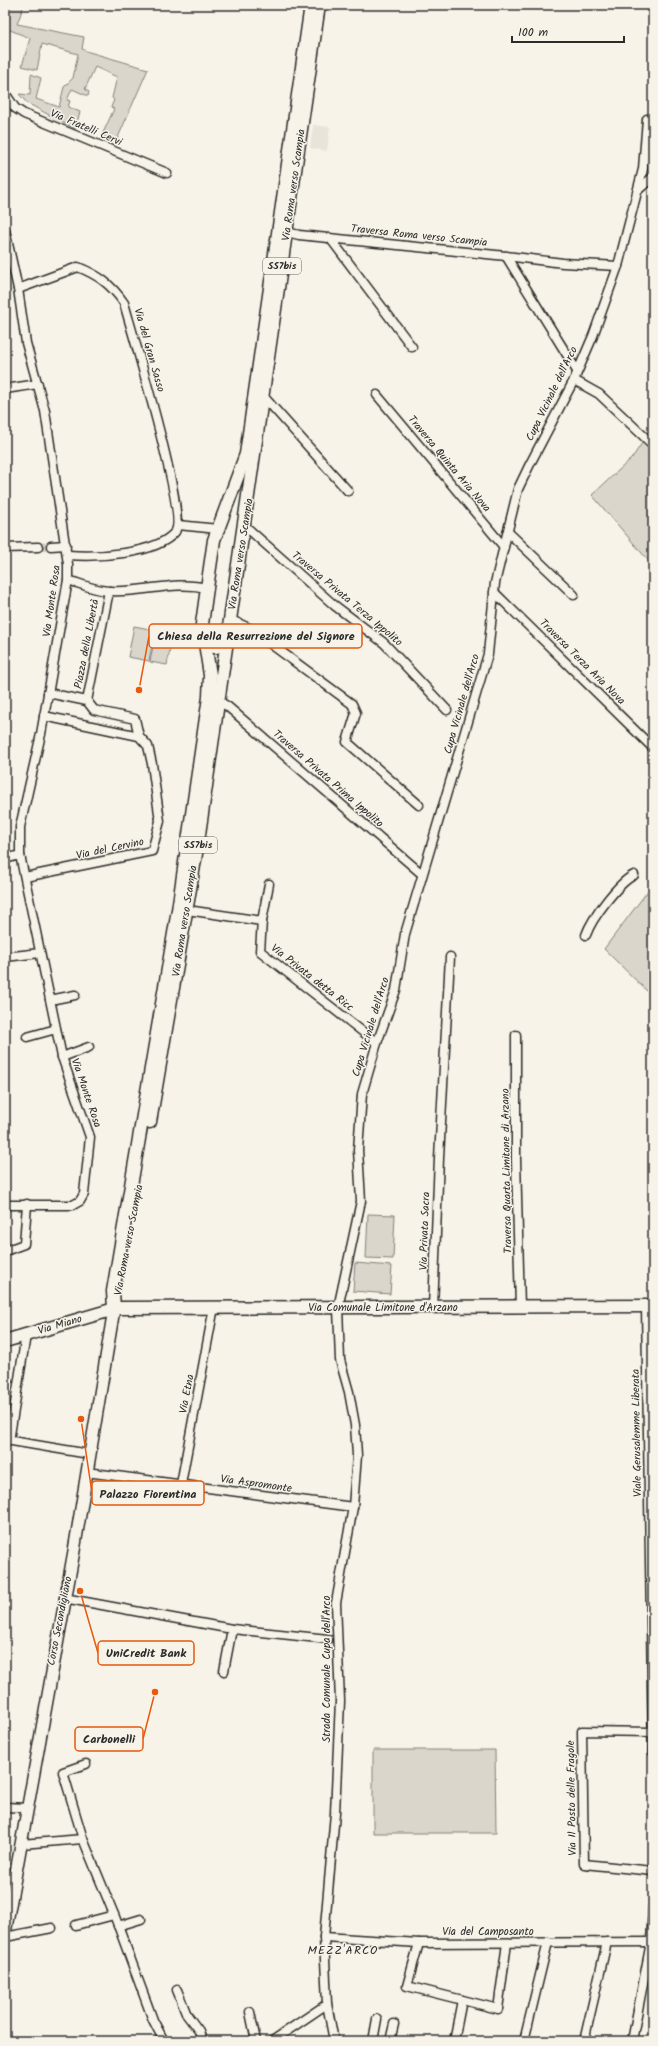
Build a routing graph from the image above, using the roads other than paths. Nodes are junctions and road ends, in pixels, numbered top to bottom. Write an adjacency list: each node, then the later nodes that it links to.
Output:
1 (311, 5): 23 (main road, Via Roma verso Scampia / SS7bis)
2 (319, 5): 9 (main road, Via Roma verso Scampia / SS7bis)
3 (5, 93): 5 (street, Via Fratelli Cervi)
4 (646, 119): 7 (street, Cupa Vicinale dell'Arco)
5 (167, 173)
6 (653, 177): 7 (street)
7 (638, 190): 12 (street, Cupa Vicinale dell'Arco)
8 (5, 230): 13 (street, Via Monte Rosa)
9 (287, 232): 10 (street, Traversa Roma verso Scampia); 20 (main road, Via Roma verso Scampia / SS7bis)
10 (330, 238): 11 (street, Traversa Roma verso Scampia); 14 (street)
11 (506, 256): 12 (street, Traversa Roma verso Scampia); 15 (street)
12 (618, 266): 15 (street, Cupa Vicinale dell'Arco)
13 (18, 289): 17 (street, Via Monte Rosa); 24 (street, Via del Gran Sasso)
14 (412, 347)
15 (578, 371): 16 (street, Cupa Vicinale dell'Arco)
16 (574, 380): 21 (street); 27 (street, Cupa Vicinale dell'Arco)
17 (38, 384): 18 (street); 28 (street, Via Monte Rosa)
18 (5, 390)
19 (377, 395): 31 (street, Traversa Quinta Aria Nova)
20 (264, 397): 22 (street); 25 (main road, Via Roma verso Scampia / SS7bis)
21 (653, 445)
22 (348, 490)
23 (225, 507): 25 (main road); 26 (main road, Via Roma verso Scampia)
24 (178, 525): 26 (street); 33 (street)
25 (245, 526): 39 (main road, Via Roma verso Scampia); 45 (street, Traversa Privata Terza Ippolito)
26 (218, 530): 35 (main road, Via Roma verso Scampia)
27 (508, 532): 31 (street, Cupa Vicinale dell'Arco); 38 (street)
28 (66, 545): 29 (street); 33 (street, Via Monte Rosa)
29 (51, 546)
30 (38, 547): 32 (street)
31 (504, 547): 37 (street, Cupa Vicinale dell'Arco)
32 (5, 548)
33 (68, 555): 34 (street, Via Monte Rosa)
34 (68, 580): 36 (street); 42 (street, Via Monte Rosa)
35 (206, 588): 36 (street); 41 (main road, Via Roma verso Scampia)
36 (109, 592): 43 (street, Piazza della Libertà)
37 (494, 592): 48 (street, Traversa Terza Aria Nova); 52 (street, Cupa Vicinale dell'Arco)
38 (574, 595)
39 (231, 620): 40 (main road, Via Roma verso Scampia); 49 (street)
40 (228, 636): 41 (main road); 44 (main road, Via Roma verso Scampia / SS7bis)
41 (204, 641): 56 (main road, Via Roma verso Scampia / SS7bis)
42 (48, 693): 43 (street, Piazza della Libertà); 46 (street, Via Monte Rosa)
43 (87, 701): 47 (street, Piazza della Libertà)
44 (218, 701): 52 (street, Traversa Privata Prima Ippolito); 56 (main road, Via Roma verso Scampia / SS7bis)
45 (447, 710)
46 (44, 716): 47 (street); 50 (street, Via Monte Rosa)
47 (139, 736): 54 (street, Via del Cervino)
48 (653, 748)
49 (419, 805)
50 (20, 855): 51 (street); 54 (street, Via Monte Rosa)
51 (5, 858)
52 (422, 874): 67 (street, Cupa Vicinale dell'Arco)
53 (634, 875): 58 (street)
54 (25, 877): 59 (street, Via Monte Rosa)
55 (269, 884): 57 (street)
56 (184, 910): 57 (street); 78 (main road, Via Roma verso Scampia / SS7bis); 78 (main road, Via Roma verso Scampia / SS7bis)
57 (262, 921): 67 (street, Via Privata detta Ricc)
58 (586, 935)
59 (40, 953): 60 (street); 63 (street, Via Monte Rosa)
60 (5, 957)
61 (450, 957): 77 (street, Via Privata Sacra)
62 (75, 995): 63 (street)
63 (50, 1000): 64 (street, Via Monte Rosa)
64 (56, 1029): 66 (street); 69 (street, Via Monte Rosa)
65 (516, 1035): 75 (street, Traversa Quarta Limitone di Arzano)
66 (27, 1037)
67 (377, 1043): 76 (street, Cupa Vicinale dell'Arco)
68 (89, 1047): 69 (street, Via Monte Rosa)
69 (62, 1057): 70 (street, Via Monte Rosa)
70 (27, 1204): 71 (street, Via Monte Rosa); 72 (street)
71 (5, 1205)
72 (5, 1251)
73 (650, 1306): 75 (main road, Via Comunale Limitone d'Arzano); 83 (street, Viale Gerusalemme Liberata)
74 (214, 1307): 76 (main road, Via Comunale Limitone d'Arzano); 78 (main road, Via Comunale Limitone d'Arzano); 85 (street, Via Etna)
75 (520, 1307): 77 (main road, Via Comunale Limitone d'Arzano)
76 (338, 1308): 77 (main road, Via Comunale Limitone d'Arzano); 86 (street, Strada Comunale Cupa dell'Arco)
77 (433, 1308)
78 (114, 1309): 79 (main road, Via Miano); 82 (main road, Corso Secondigliano)
79 (26, 1335): 80 (main road, Via Miano); 81 (street)
80 (5, 1341)
81 (7, 1440): 82 (street)
82 (89, 1454): 84 (main road, Corso Secondigliano)
83 (650, 1467): 87 (street, Viale Gerusalemme Liberata)
84 (86, 1472): 85 (street, Via Aspromonte); 88 (main road, Corso Secondigliano)
85 (181, 1484): 86 (street, Via Aspromonte)
86 (353, 1507): 110 (street, Strada Comunale Cupa dell'Arco)
87 (652, 1566): 90 (street, Viale Gerusalemme Liberata)
88 (64, 1598): 89 (street); 97 (main road, Corso Secondigliano)
89 (232, 1630): 91 (street); 92 (street)
90 (652, 1633): 93 (street, Viale Gerusalemme Liberata)
91 (328, 1639)
92 (224, 1670)
93 (653, 1732): 94 (street, Viale Gerusalemme Liberata); 100 (street, Via Il Posto delle Fragole)
94 (653, 1752)
95 (86, 1764): 98 (street)
96 (5, 1807): 97 (street)
97 (27, 1808): 99 (main road, Corso Secondigliano)
98 (83, 1839): 99 (street); 103 (street)
99 (20, 1844): 101 (main road, Corso Secondigliano)
100 (653, 1871)
101 (10, 1875): 108 (main road, Corso Secondigliano)
102 (653, 1907): 113 (street)
103 (114, 1915): 105 (street); 106 (street)
104 (141, 1919): 106 (street)
105 (76, 1925)
106 (118, 1926): 122 (street)
107 (52, 1928): 109 (street)
108 (5, 1933)
109 (5, 1937)
110 (324, 1937): 114 (street, Via del Camposanto); 118 (street, Strada Comunale Cupa dell'Arco)
111 (548, 1942): 112 (street, Via del Camposanto); 115 (street, Via del Camposanto); 130 (street)
112 (607, 1942): 113 (street, Via del Camposanto); 131 (street)
113 (652, 1942): 132 (street)
114 (419, 1943): 115 (street, Via del Camposanto); 117 (street)
115 (507, 1943): 117 (street)
116 (178, 1990): 123 (street)
117 (462, 2000): 129 (street)
118 (327, 2004): 125 (street); 126 (street, Strada Comunale Cupa dell'Arco)
119 (250, 2012): 124 (street)
120 (377, 2019): 127 (street)
121 (394, 2024): 128 (street)
122 (164, 2041)
123 (202, 2041)
124 (256, 2041)
125 (272, 2041)
126 (334, 2041)
127 (373, 2041)
128 (390, 2041)
129 (454, 2041)
130 (524, 2041)
131 (584, 2041)
132 (632, 2041)

